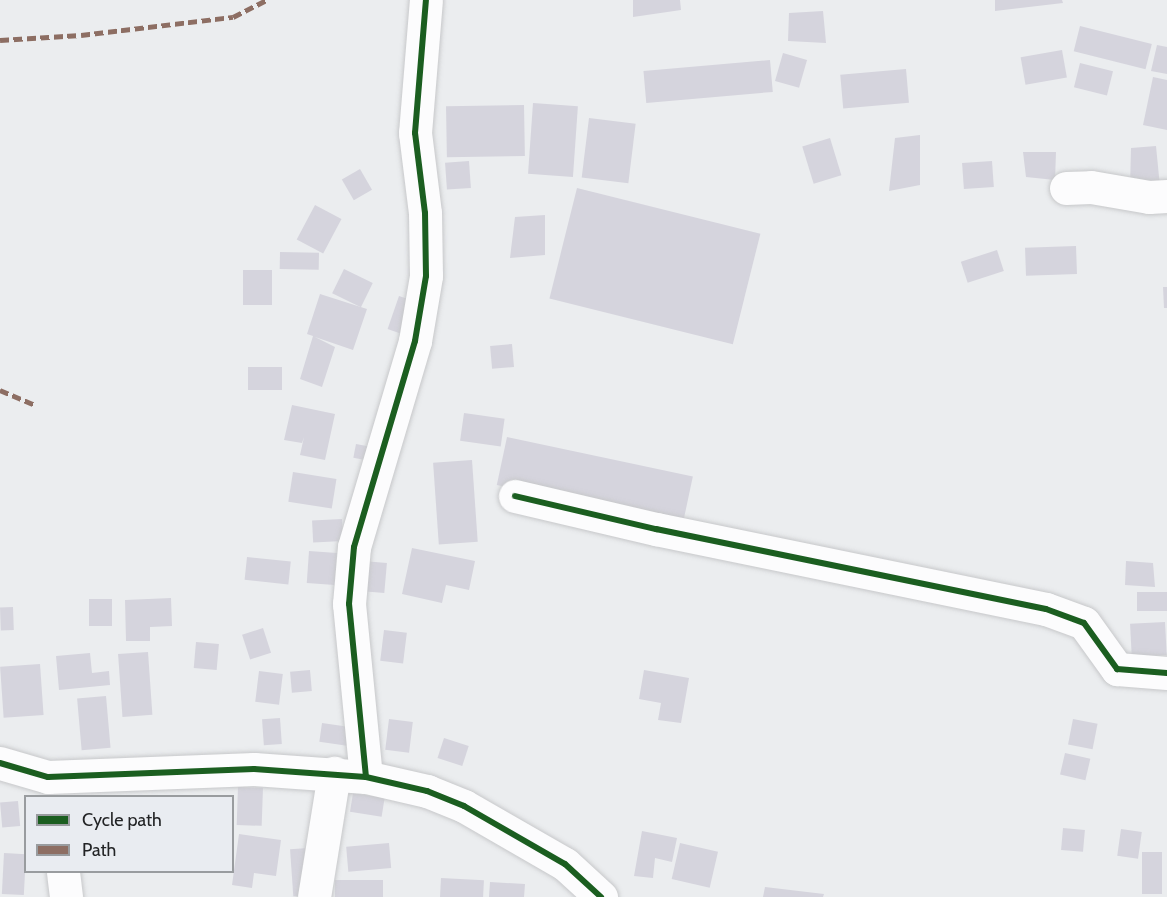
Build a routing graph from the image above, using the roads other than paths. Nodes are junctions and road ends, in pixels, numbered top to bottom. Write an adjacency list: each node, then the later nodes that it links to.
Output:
1 (426, 0): 8 (street)
2 (1066, 188): 3 (street)
3 (1167, 196)
4 (515, 496): 5 (street)
5 (1167, 673)
6 (0, 763): 9 (street)
7 (334, 773): 8 (street); 9 (street); 12 (street)
8 (366, 777): 13 (street)
9 (49, 787)
10 (63, 873): 11 (street)
11 (66, 897)
12 (314, 897)
13 (601, 897)

